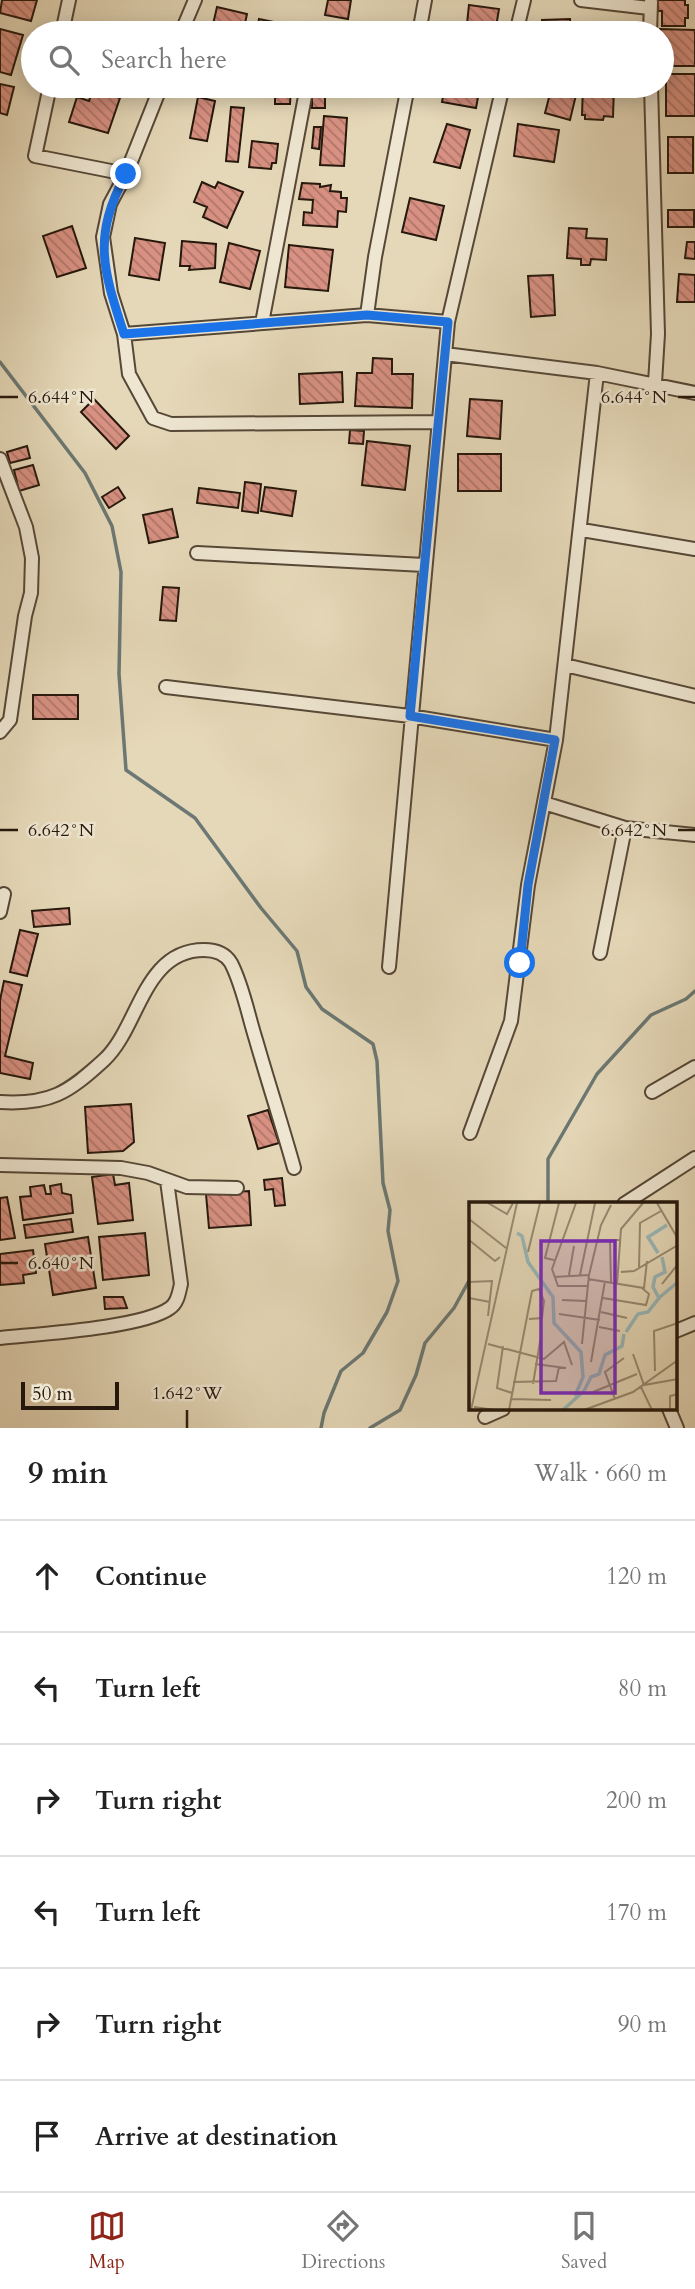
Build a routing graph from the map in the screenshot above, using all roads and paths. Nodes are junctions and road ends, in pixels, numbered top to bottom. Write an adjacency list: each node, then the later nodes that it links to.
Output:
1 (69, 0): 7 (street)
2 (195, 0): 8 (street)
3 (425, 0): 9 (street)
4 (523, 0): 10 (street)
5 (581, 0): 6 (street)
6 (650, 4)
7 (65, 21)
8 (186, 21)
9 (421, 21)
10 (519, 21)
11 (47, 98): 17 (street)
12 (156, 98): 17 (street)
13 (305, 98): 20 (street)
14 (406, 98): 18 (street)
15 (500, 98): 19 (street)
16 (651, 98): 24 (street)
17 (126, 174): 21 (street)
18 (367, 315): 19 (street); 20 (street)
19 (448, 322): 22 (street)
20 (262, 323): 21 (street)
21 (124, 334): 26 (street)
22 (445, 354): 23 (street); 26 (street)
23 (597, 373): 24 (street); 28 (street)
24 (655, 383): 25 (street)
25 (695, 393)
26 (438, 422): 31 (street)
27 (0, 459): 36 (street)
28 (582, 530): 29 (street); 32 (street)
29 (695, 549)
30 (197, 553): 31 (street)
31 (424, 565): 35 (street)
32 (565, 664): 34 (street); 37 (street)
33 (166, 687): 35 (street)
34 (695, 696)
35 (410, 716): 37 (street); 44 (street)
36 (0, 732)
37 (555, 740): 38 (street)
38 (544, 803): 39 (street); 48 (street)
39 (625, 828): 40 (street); 43 (street)
40 (695, 835)
41 (4, 894): 42 (street)
42 (0, 912)
43 (600, 953)
44 (389, 967)
45 (695, 1067): 46 (street)
46 (652, 1092)
47 (0, 1102): 51 (street)
48 (470, 1133)
49 (695, 1157): 54 (street)
50 (0, 1165): 52 (street)
51 (294, 1168)
52 (167, 1181): 53 (street); 57 (street)
53 (237, 1188)
54 (627, 1202)
55 (695, 1323): 56 (street)
56 (678, 1330)
57 (0, 1338)
58 (501, 1410): 60 (street)
59 (669, 1410): 61 (street)
60 (485, 1417)
61 (677, 1428)

